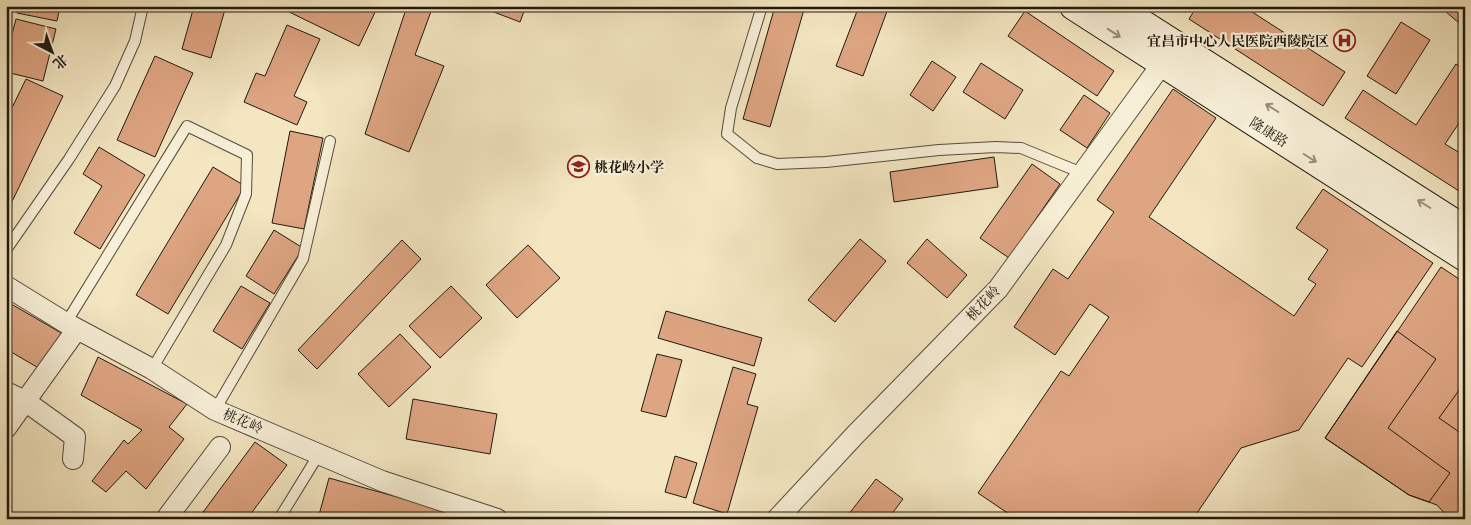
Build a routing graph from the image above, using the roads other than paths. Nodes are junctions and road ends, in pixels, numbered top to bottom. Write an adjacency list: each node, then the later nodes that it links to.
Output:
1 (143, 6): 9 (lane)
2 (762, 6): 7 (lane)
3 (1074, 6): 5 (main road, 隆康路, one-way to 5)
4 (1114, 6): 8 (main road, 隆康路, one-way to 4)
5 (1162, 64): 7 (street, 桃花岭); 10 (main road, 隆康路, one-way to 10)
6 (330, 141): 16 (lane)
7 (1082, 173): 24 (street, 桃花岭)
8 (1465, 230)
9 (6, 250)
10 (1465, 257)
11 (6, 286): 12 (street, 桃花岭)
12 (72, 326): 13 (street, 桃花岭); 13 (lane); 15 (street)
13 (152, 369): 16 (street, 桃花岭)
14 (6, 392): 15 (street)
15 (25, 401): 17 (street); 20 (street)
16 (215, 410): 19 (street, 桃花岭)
17 (6, 428)
18 (220, 447): 21 (street)
19 (320, 454): 22 (lane); 23 (street, 桃花岭)
20 (73, 459)
21 (166, 519)
22 (278, 519)
23 (498, 519)
24 (777, 519)

